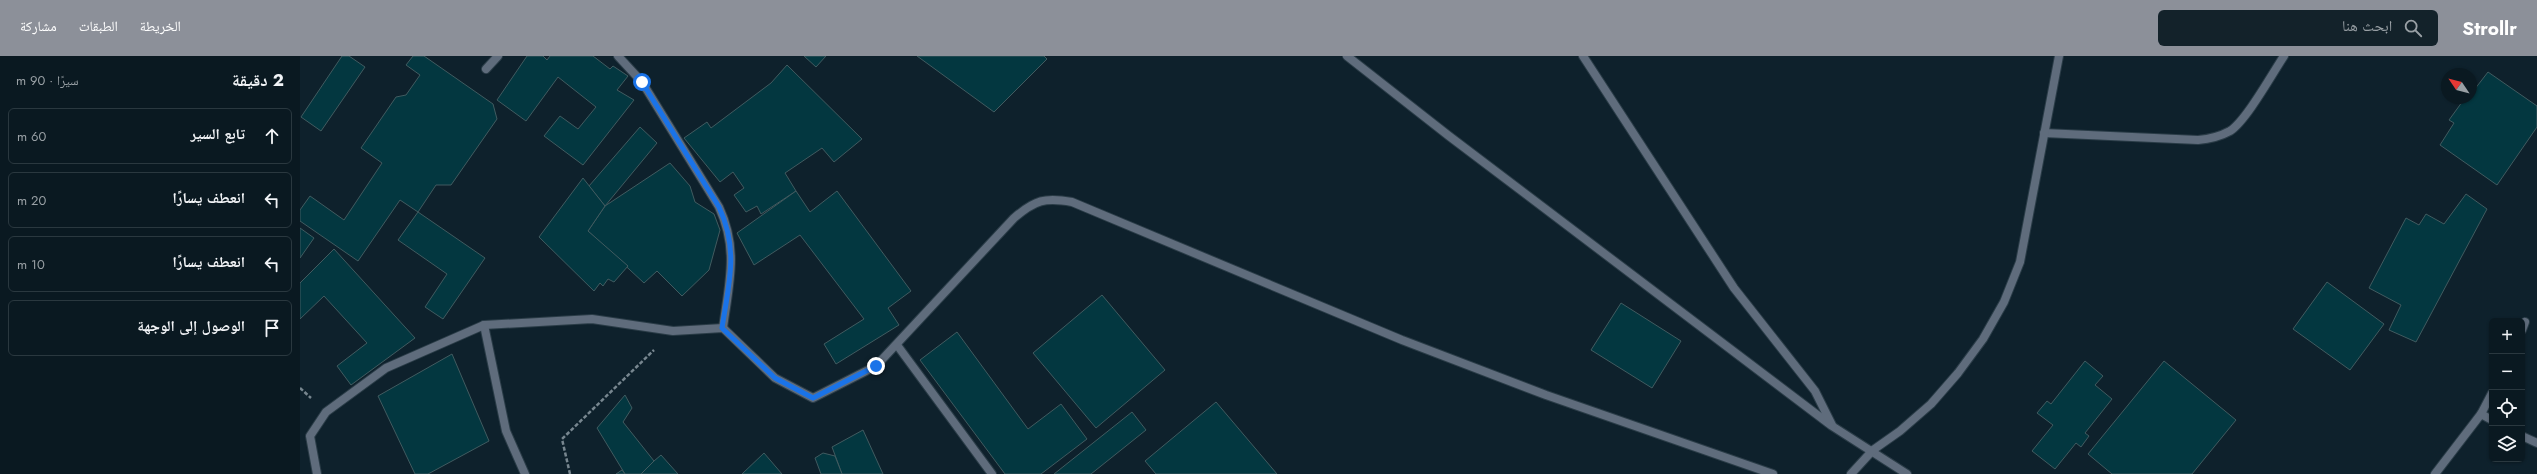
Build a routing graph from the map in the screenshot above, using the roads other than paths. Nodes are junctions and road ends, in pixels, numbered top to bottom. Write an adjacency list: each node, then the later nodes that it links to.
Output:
1 (498, 56): 7 (street)
2 (618, 56): 10 (street)
3 (1347, 56): 15 (street)
4 (1583, 56): 15 (street)
5 (2059, 56): 8 (street)
6 (2284, 56): 8 (street)
7 (486, 69)
8 (2044, 133): 18 (street)
9 (484, 325): 10 (street); 19 (street); 20 (street)
10 (722, 328): 11 (street)
11 (897, 345): 21 (street); 22 (street)
12 (2489, 399): 13 (street)
13 (2481, 414): 14 (street); 25 (street)
14 (2489, 418)
15 (1832, 426): 18 (street)
16 (2525, 438): 17 (street)
17 (2537, 444)
18 (1873, 450): 23 (street); 24 (street)
19 (317, 474)
20 (526, 474)
21 (992, 474)
22 (1773, 474)
23 (1851, 474)
24 (1907, 474)
25 (2435, 474)

